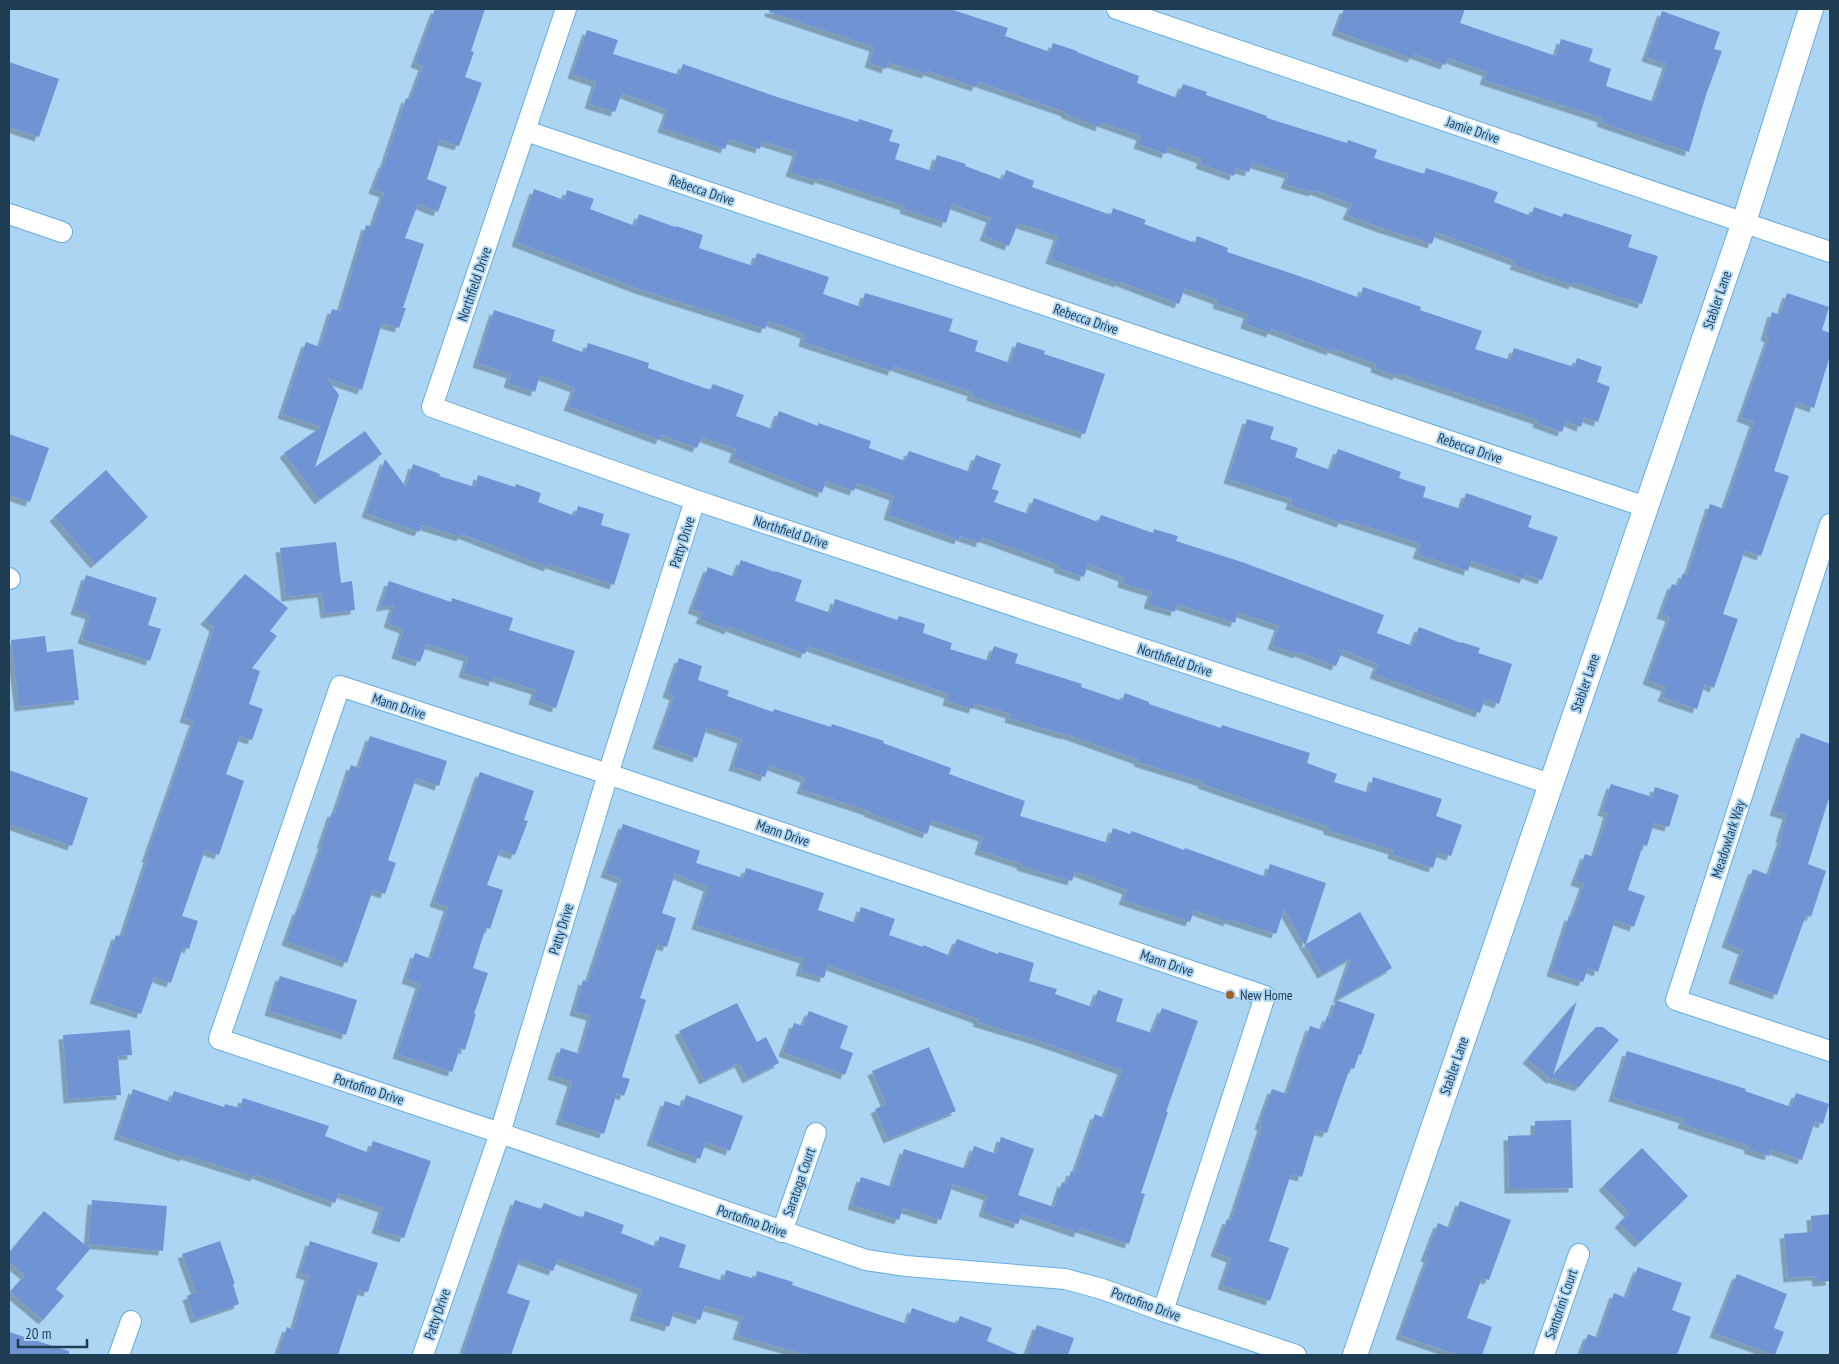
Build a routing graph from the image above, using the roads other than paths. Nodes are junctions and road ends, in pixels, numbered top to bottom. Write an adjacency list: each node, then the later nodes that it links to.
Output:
1 (566, 9): 5 (street, Northfield Drive)
2 (1117, 9): 4 (street, Jamie Drive)
3 (1811, 9): 7 (street, Stabler Lane)
4 (1166, 17): 7 (street, Jamie Drive)
5 (526, 131): 10 (street, Northfield Drive); 11 (street, Rebecca Drive)
6 (9, 214): 8 (street)
7 (1744, 222): 9 (street, Jamie Drive); 11 (street, Stabler Lane)
8 (62, 232)
9 (1830, 252)
10 (695, 500): 13 (street, Patty Drive); 14 (street, Northfield Drive)
11 (1646, 507): 14 (street, Stabler Lane)
12 (1830, 524): 16 (street, Meadowlark Way)
13 (608, 774): 15 (street, Mann Drive); 17 (street, Patty Drive); 21 (street, Mann Drive)
14 (1550, 784): 26 (street, Stabler Lane)
15 (218, 1039): 17 (street, Portofino Drive)
16 (1830, 1051)
17 (500, 1133): 19 (street, Portofino Drive); 24 (street, Patty Drive)
18 (816, 1133): 19 (street, Saratoga Court)
19 (782, 1232): 21 (street, Portofino Drive)
20 (1579, 1254): 27 (street, Santorini Court)
21 (1162, 1311): 25 (street, Portofino Drive)
22 (131, 1321): 23 (street)
23 (119, 1355)
24 (423, 1355)
25 (1296, 1355)
26 (1355, 1355)
27 (1544, 1355)

